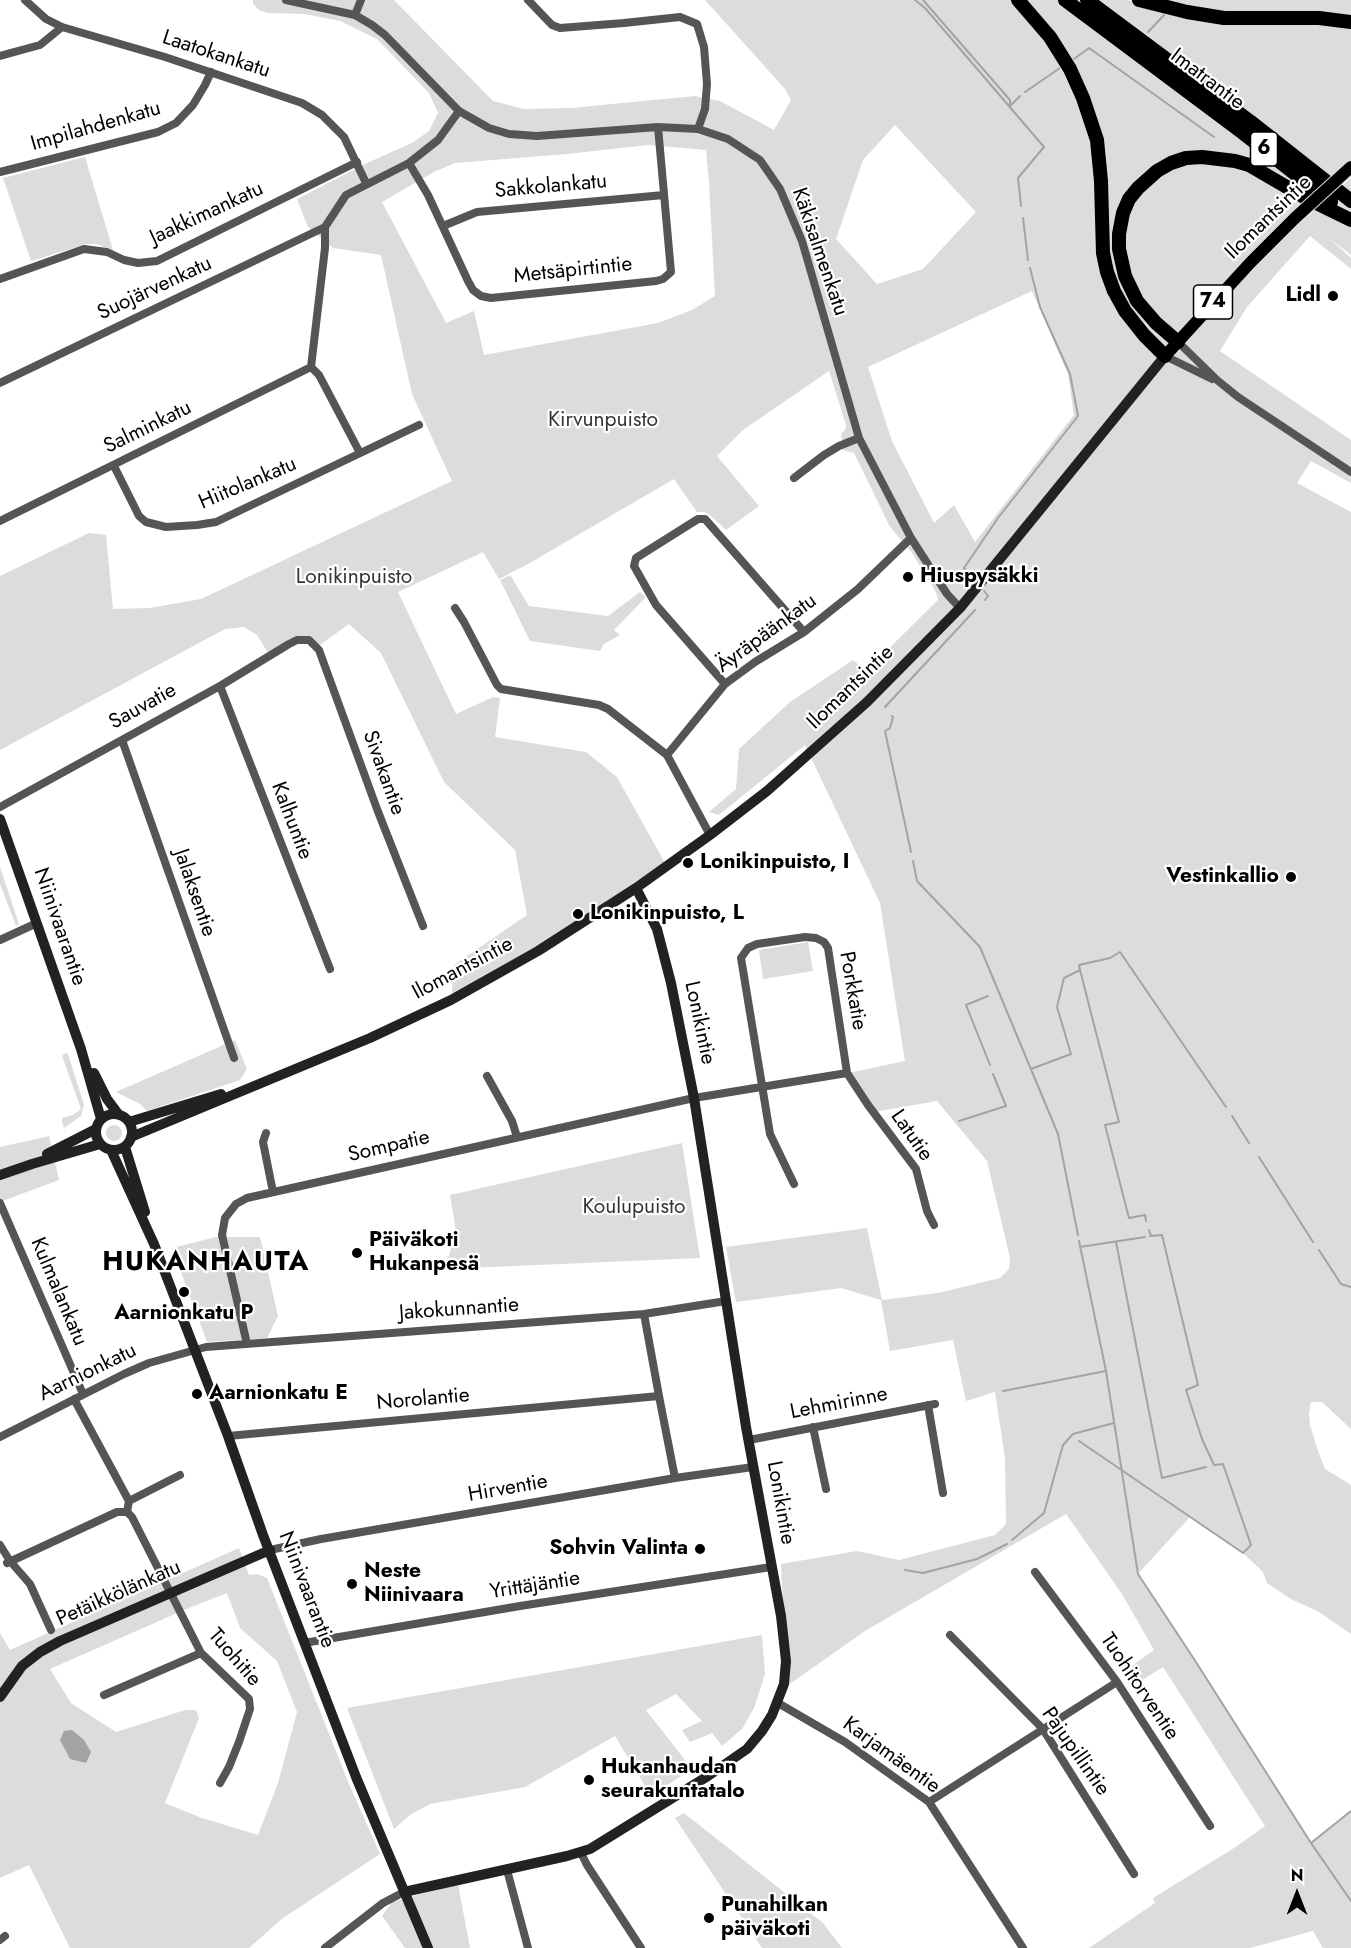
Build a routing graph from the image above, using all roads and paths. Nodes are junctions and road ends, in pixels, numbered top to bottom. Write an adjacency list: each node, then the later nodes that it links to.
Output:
1 (25, 0): 11 (street, Laatokankatu)
2 (286, 0): 9 (street)
3 (362, 0): 9 (street)
4 (528, 0): 16 (street)
5 (1018, 0): 29 (highway)
6 (1065, 0): 24 (highway, Imatrantie / 6)
7 (1088, 0): 23 (highway, Imatrantie / 6)
8 (1139, 0): 10 (highway)
9 (355, 15): 14 (street, Käkisalmenkatu)
10 (1351, 22)
11 (62, 27): 12 (street); 13 (street, Laatokankatu)
12 (0, 57)
13 (211, 72): 17 (street, Laatokankatu); 20 (street, Impilahdenkatu)
14 (459, 111): 15 (street, Käkisalmenkatu); 18 (street)
15 (658, 127): 16 (street, Käkisalmenkatu); 22 (street, Metsäpirtintie)
16 (698, 129): 34 (street, Käkisalmenkatu)
17 (357, 162): 21 (street, Laatokankatu); 27 (street, Jaakkimankatu)
18 (409, 163): 21 (street); 25 (street, Metsäpirtintie)
19 (1351, 167): 28 (main road, Ilomantsintie / 74, bridge)
20 (0, 172)
21 (366, 183): 26 (street)
22 (664, 195): 25 (street, Sakkolankatu); 25 (street, Metsäpirtintie)
23 (1351, 201)
24 (1351, 220): 28 (highway)
25 (443, 225)
26 (325, 227): 30 (street); 32 (street, Suojärvenkatu)
27 (0, 279)
28 (1178, 342): 29 (main road, Ilomantsintie / 74); 31 (street)
29 (1165, 356): 31 (street); 42 (main road, Ilomantsintie)
30 (311, 367): 35 (street); 36 (street, Salminkatu)
31 (1217, 381): 37 (street)
32 (0, 383)
33 (419, 425): 35 (street, Hiitolankatu)
34 (859, 438): 38 (street); 40 (street, Käkisalmenkatu)
35 (360, 453): 36 (street, Hiitolankatu)
36 (114, 466): 39 (street, Salminkatu)
37 (1351, 472)
38 (794, 478)
39 (0, 522)
40 (911, 538): 42 (street, Käkisalmenkatu); 43 (street, Äyräpäänkatu)
41 (454, 608): 48 (street)
42 (960, 608): 51 (main road, Ilomantsintie)
43 (804, 632): 45 (street, Äyräpäänkatu); 45 (street)
44 (304, 639): 46 (street, Sauvatie); 54 (street, Sivakantie)
45 (725, 684): 48 (street, Äyräpäänkatu)
46 (220, 686): 47 (street, Sauvatie); 56 (street, Kalhuntie)
47 (122, 740): 49 (street, Sauvatie); 58 (street, Jalaksentie)
48 (667, 755): 51 (street)
49 (0, 807)
50 (0, 819): 53 (main road, Niinivaarantie)
51 (710, 835): 52 (main road, Ilomantsintie)
52 (636, 888): 61 (main road, Ilomantsintie); 63 (main road, Lonikintie)
53 (37, 923): 55 (street); 57 (main road, Niinivaarantie)
54 (423, 926)
55 (0, 940)
56 (330, 969)
57 (81, 1048): 64 (main road, Niinivaarantie); 66 (main road, Niinivaarantie)
58 (234, 1058)
59 (847, 1073): 62 (street); 62 (street, Porkkatie); 77 (street, Latutie)
60 (487, 1076): 68 (street)
61 (256, 1085): 65 (main road, Ilomantsintie); 69 (main road, Ilomantsintie)
62 (761, 1087): 63 (street); 74 (street)
63 (694, 1098): 68 (street, Sompatie); 79 (main road, Lonikintie)
64 (119, 1115): 65 (main road); 66 (main road)
65 (129, 1122): 69 (main road)
66 (99, 1124): 70 (main road); 72 (main road)
67 (266, 1133): 75 (street)
68 (517, 1137): 75 (street, Sompatie)
69 (128, 1142): 71 (main road); 78 (main road, Niinivaarantie)
70 (100, 1143): 71 (main road); 72 (main road)
71 (111, 1150): 78 (main road, Niinivaarantie)
72 (32, 1164): 73 (main road)
73 (0, 1176)
74 (794, 1184)
75 (273, 1192): 81 (street, Sompatie)
76 (0, 1203): 83 (street, Kulmalankatu)
77 (934, 1225)
78 (154, 1244): 82 (main road, Niinivaarantie)
79 (726, 1301): 80 (street, Jakokunnantie); 89 (main road, Lonikintie)
80 (644, 1314): 81 (street, Jakokunnantie); 84 (street)
81 (247, 1344): 82 (street, Jakokunnantie)
82 (194, 1349): 83 (street, Aarnionkatu); 87 (main road, Niinivaarantie)
83 (83, 1394): 85 (street, Aarnionkatu)
84 (659, 1396): 87 (street, Norolantie); 92 (street)
85 (74, 1399): 88 (street, Aarnionkatu); 95 (street)
86 (813, 1427): 89 (street, Lehmirinne); 93 (street); 94 (street, Lehmirinne)
87 (228, 1436): 98 (main road, Niinivaarantie)
88 (0, 1437)
89 (749, 1440): 90 (main road, Lonikintie)
90 (753, 1467): 92 (street, Hirventie); 100 (main road, Lonikintie)
91 (180, 1475): 95 (street)
92 (675, 1478): 98 (street, Hirventie)
93 (826, 1489)
94 (943, 1493)
95 (129, 1501): 96 (street)
96 (127, 1512): 99 (street); 102 (street, Tuohitie)
97 (0, 1545): 99 (street)
98 (270, 1550): 102 (main road, Petäikkölänkatu); 105 (main road, Niinivaarantie)
99 (9, 1562): 103 (street)
100 (771, 1567): 105 (street, Yrittäjäntie); 110 (main road, Lonikintie)
101 (1035, 1572): 107 (street, Tuohitorventie)
102 (171, 1592): 106 (street, Tuohitie); 109 (main road, Petäikkölänkatu)
103 (51, 1630)
104 (950, 1635): 111 (street, Pajupillintie)
105 (304, 1643): 118 (main road, Niinivaarantie)
106 (201, 1653): 108 (street); 112 (street, Tuohitie)
107 (1117, 1682): 111 (street); 114 (street, Tuohitorventie)
108 (104, 1695)
109 (0, 1697)
110 (778, 1703): 113 (street, Karjamäentie); 115 (main road, Lonikintie)
111 (1042, 1729): 113 (street); 117 (street, Pajupillintie)
112 (220, 1783)
113 (928, 1802): 123 (street, Karjamäentie)
114 (1210, 1826)
115 (581, 1852): 116 (main road, Lonikintie); 122 (street)
116 (507, 1869): 118 (main road, Lonikintie); 121 (street)
117 (1134, 1874)
118 (404, 1892): 119 (street); 120 (main road, Niinivaarantie)
119 (326, 1948)
120 (428, 1948)
121 (528, 1948)
122 (641, 1948)
123 (1023, 1948)

